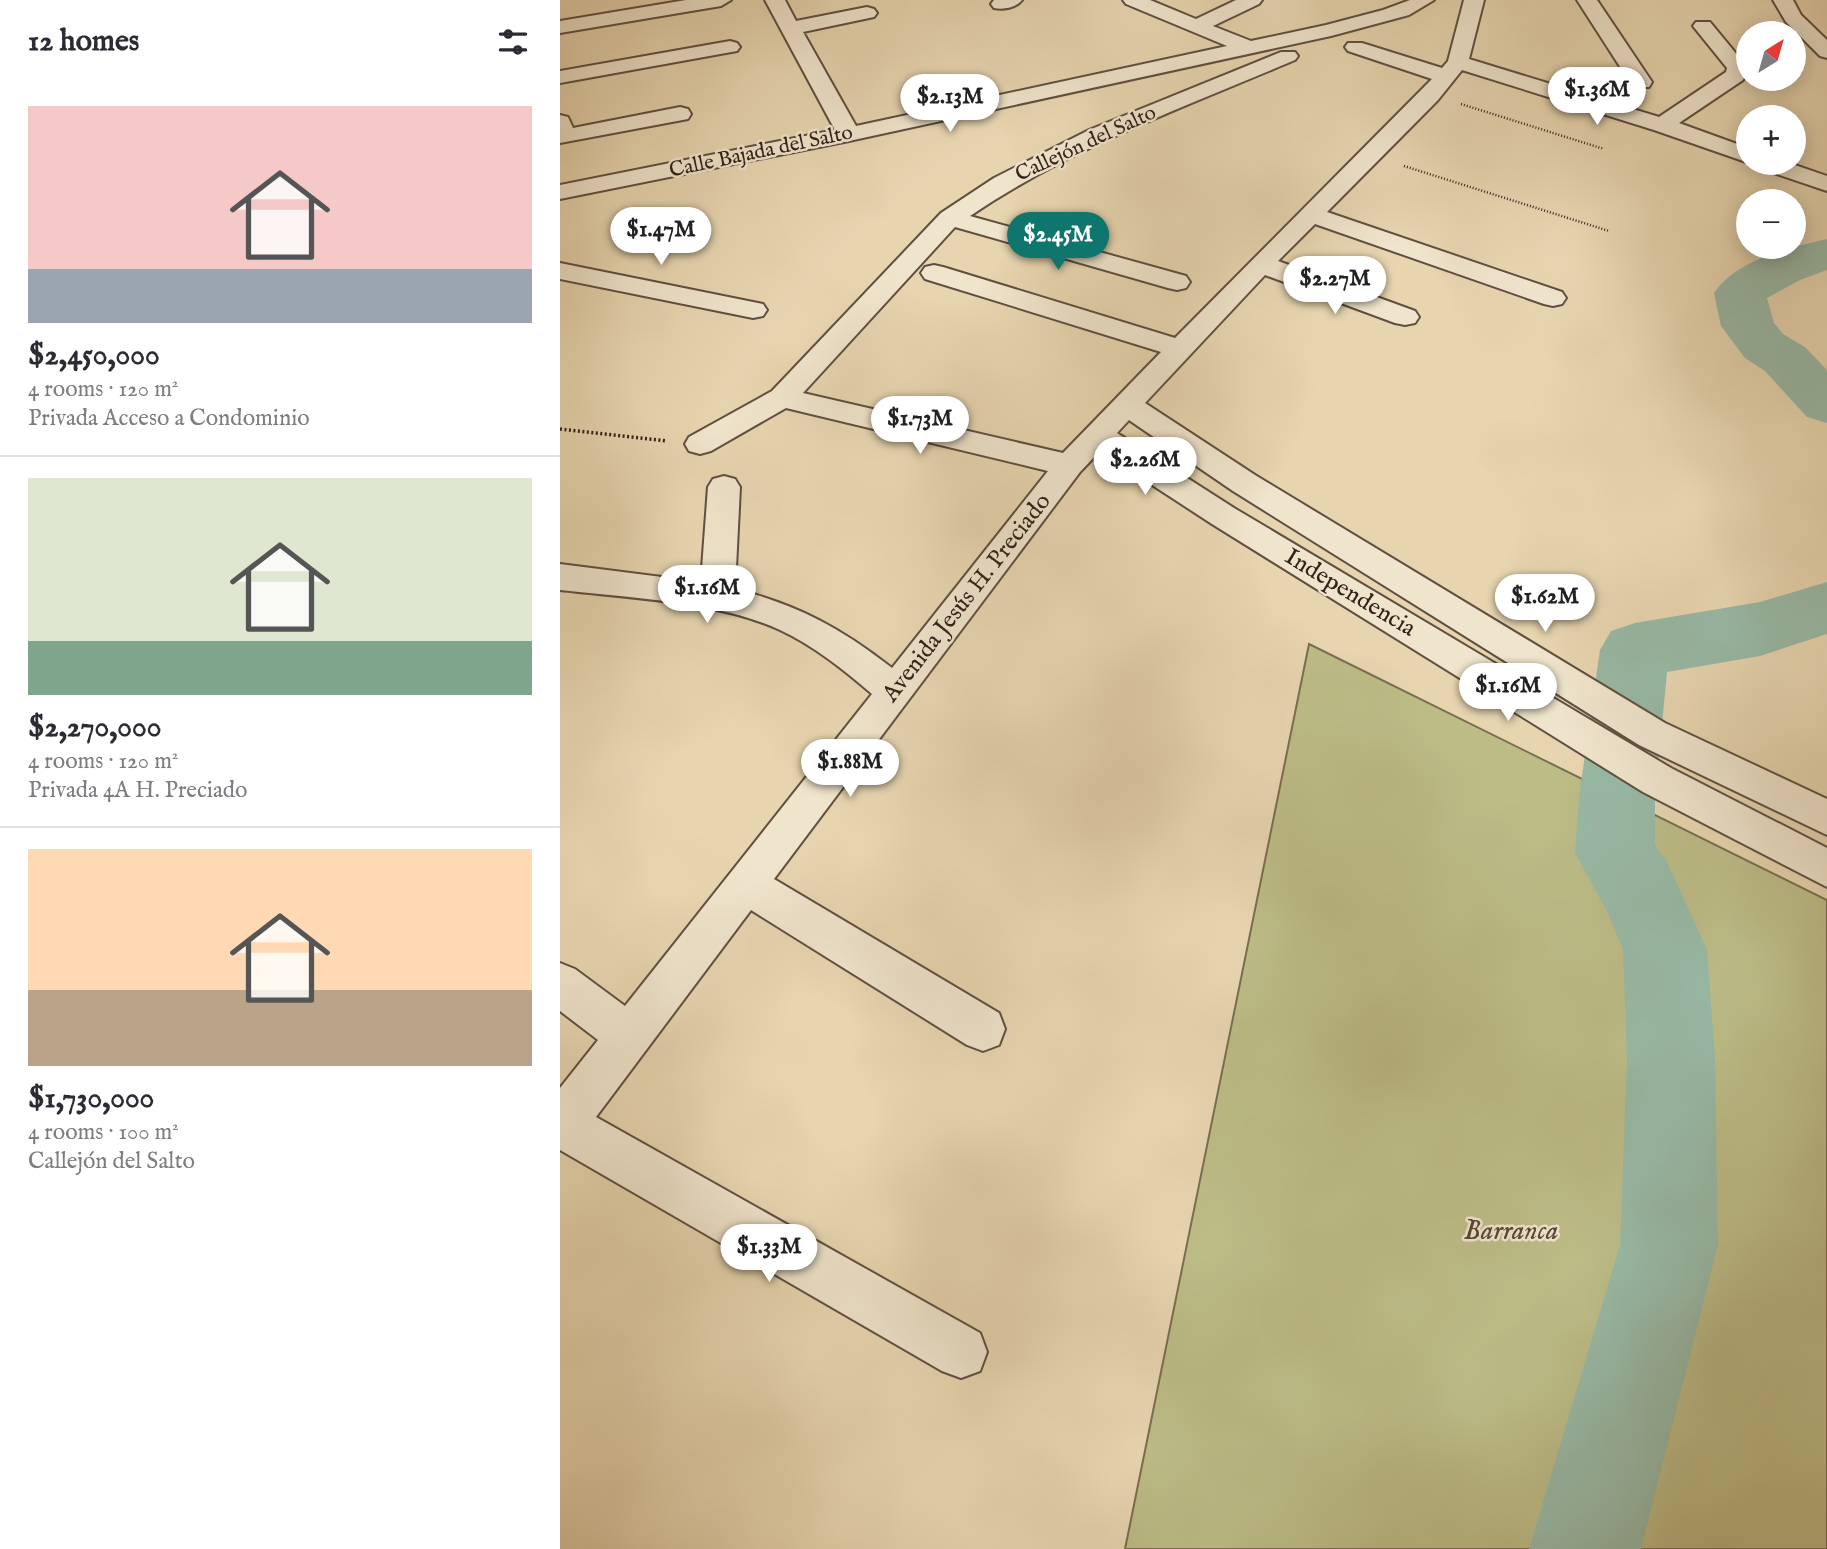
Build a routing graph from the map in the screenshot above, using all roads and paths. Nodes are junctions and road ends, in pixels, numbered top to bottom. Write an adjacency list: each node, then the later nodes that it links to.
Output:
1 (721, 0): 13 (street)
2 (775, 0): 14 (street)
3 (1133, 0): 11 (street)
4 (1252, 0): 11 (street)
5 (1424, 0): 15 (street, Calle Bajada del Salto)
6 (1474, 0): 20 (street, Avenida Jesús H. Preciado)
7 (1587, 0): 22 (street)
8 (1783, 0): 19 (street)
9 (867, 13): 14 (street)
10 (1423, 23): 15 (street, Calle Bajada del Salto)
11 (1196, 26): 17 (street)
12 (1703, 26): 26 (street)
13 (560, 27)
14 (790, 28): 27 (street)
15 (1331, 30): 17 (street, Calle Bajada del Salto); 35 (street, Callejón del Salto)
16 (730, 47): 21 (street)
17 (1247, 47): 27 (street, Calle Bajada del Salto)
18 (1354, 47): 20 (street)
19 (1827, 52)
20 (1452, 69): 23 (street, Avenida Jesús H. Preciado); 26 (street)
21 (560, 77)
22 (1641, 82)
23 (1430, 95): 28 (path); 30 (street, Avenida Jesús H. Preciado)
24 (680, 114): 25 (street)
25 (560, 122)
26 (1662, 125): 29 (street)
27 (849, 134): 33 (street, Calle Bajada del Salto)
28 (1604, 149)
29 (1736, 152)
30 (1369, 155): 34 (street, Avenida Jesús H. Preciado); 36 (path)
31 (1801, 175): 32 (street)
32 (1827, 184)
33 (560, 192)
34 (1311, 215): 37 (street, Avenida Jesús H. Preciado); 41 (street)
35 (950, 218): 40 (street); 45 (street, Callejón del Salto)
36 (1609, 231)
37 (1261, 264): 43 (street); 44 (street, Avenida Jesús H. Preciado)
38 (560, 271): 42 (street)
39 (934, 273): 44 (street)
40 (1177, 282)
41 (1553, 298)
42 (752, 310)
43 (1405, 317)
44 (1179, 348): 46 (street, Avenida Jesús H. Preciado)
45 (782, 398): 49 (street, Callejón del Salto); 50 (street)
46 (1125, 404): 48 (street, Avenida Jesús H. Preciado); 55 (street, Independencia)
47 (560, 429): 49 (path)
48 (1096, 434): 50 (street, Avenida Jesús H. Preciado); 56 (street, Independencia)
49 (700, 444)
50 (1069, 465): 54 (street, Avenida Jesús H. Preciado)
51 (724, 487): 53 (street)
52 (560, 577): 53 (street)
53 (717, 599): 54 (street)
54 (895, 692): 57 (street, Avenida Jesús H. Preciado)
55 (1827, 818)
56 (1827, 868)
57 (747, 885): 59 (street); 60 (street, Avenida Jesús H. Preciado)
58 (560, 984): 60 (street)
59 (983, 1029)
60 (630, 1037): 61 (street, Avenida Jesús H. Preciado)
61 (561, 1125): 62 (street)
62 (961, 1352)

